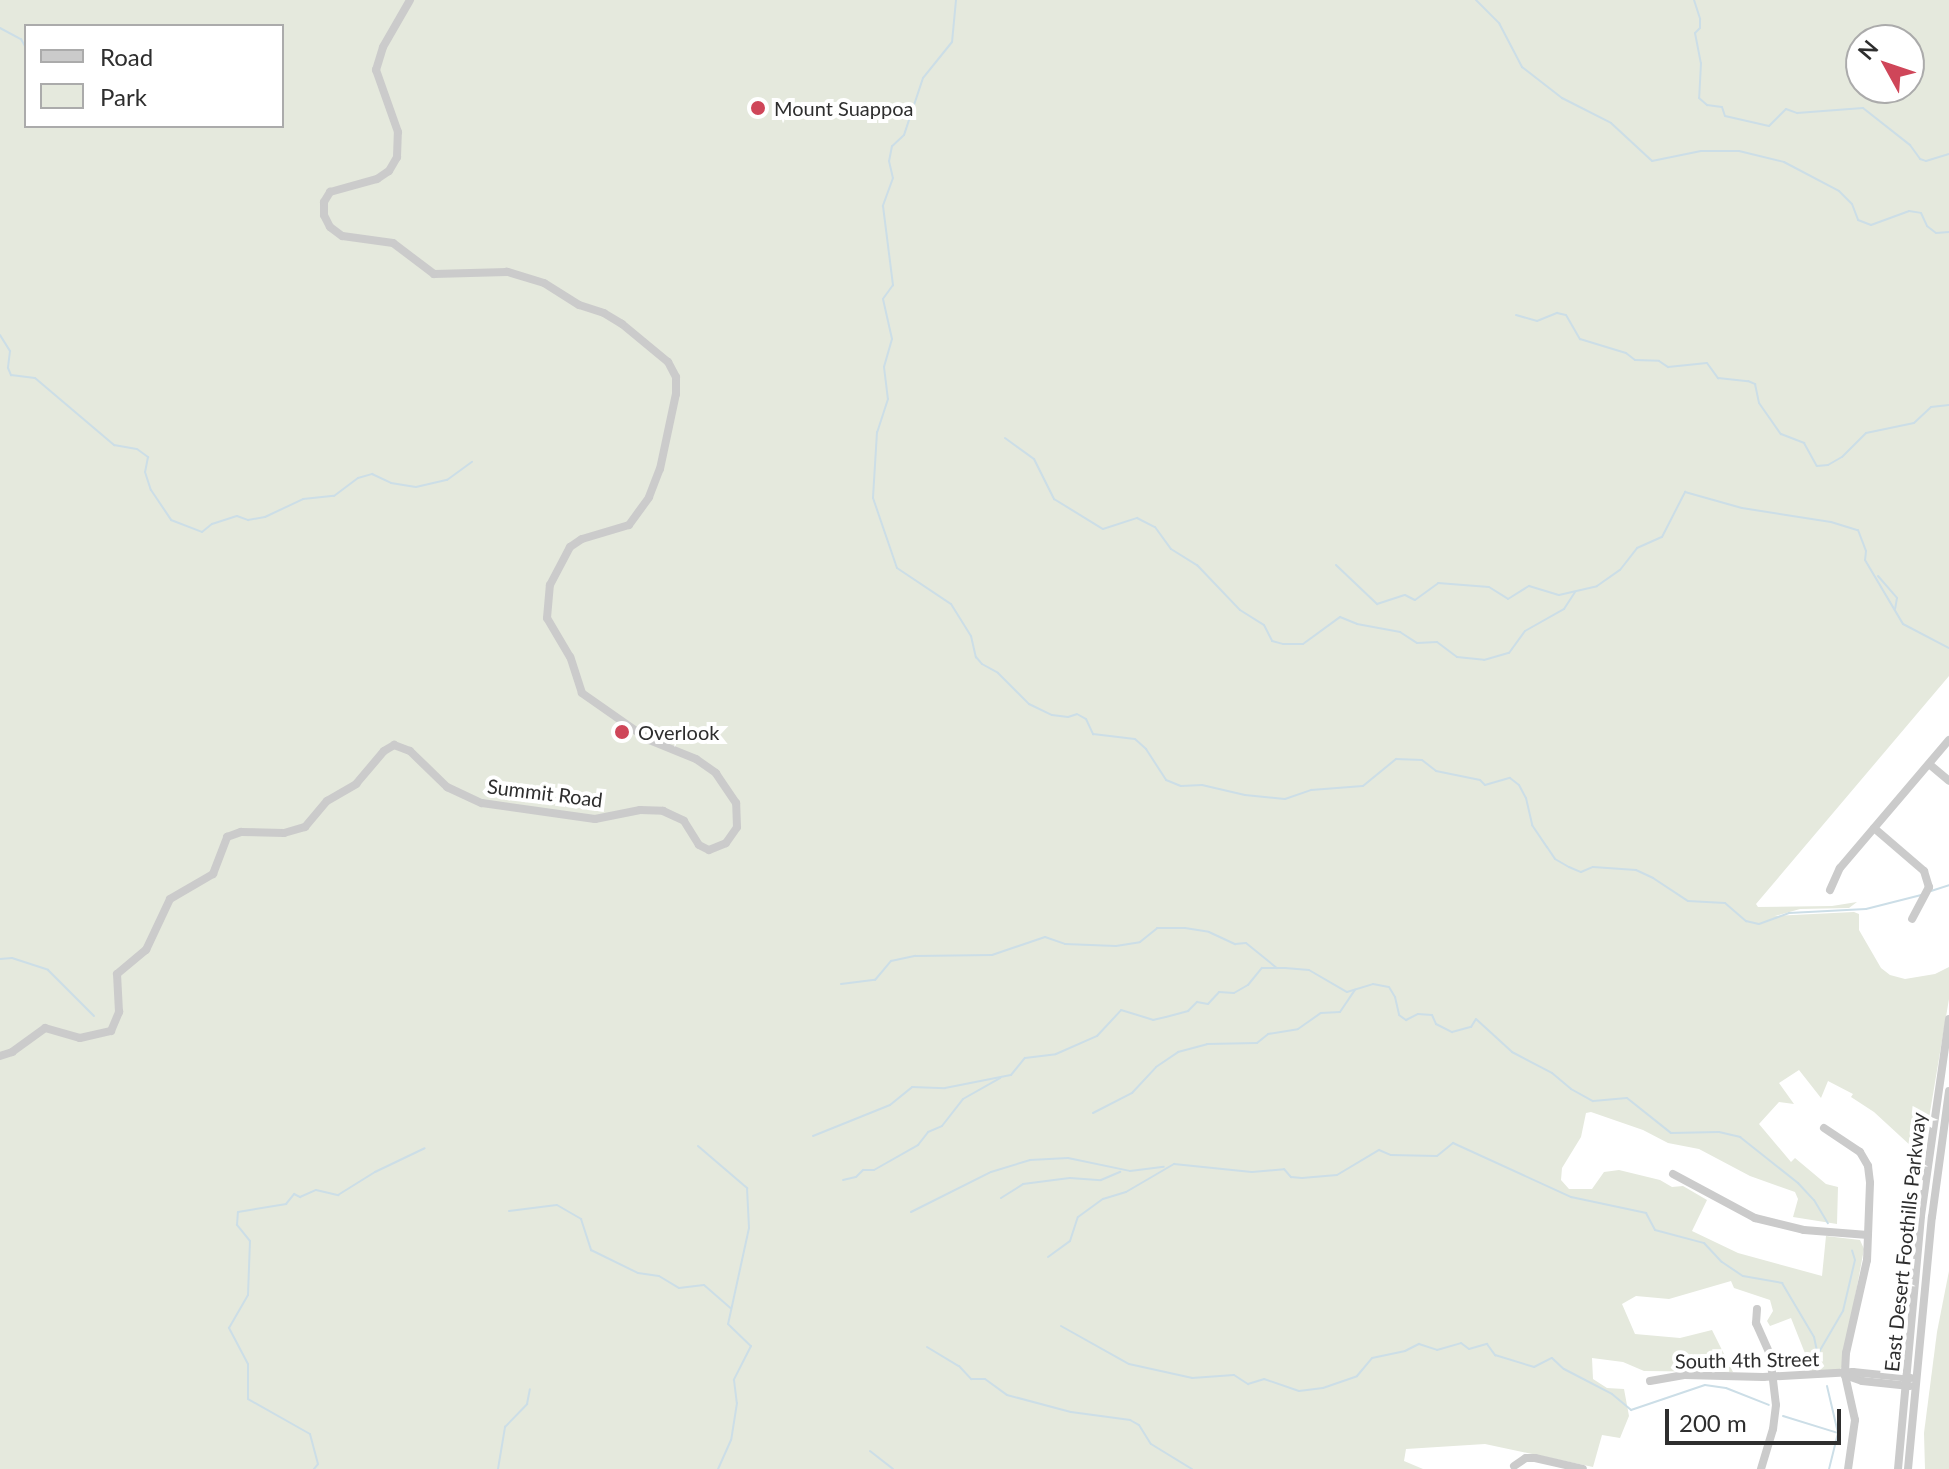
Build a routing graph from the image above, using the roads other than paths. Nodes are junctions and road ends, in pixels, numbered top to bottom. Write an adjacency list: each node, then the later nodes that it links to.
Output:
1 (410, 0): 9 (street, Summit Road)
2 (1949, 740): 3 (street)
3 (1929, 764): 4 (street); 5 (street)
4 (1949, 781)
5 (1874, 828): 6 (street); 7 (street)
6 (1830, 890)
7 (1912, 919)
8 (1949, 1019): 11 (street, East Desert Foothills Parkway)
9 (0, 1056)
10 (1949, 1091): 12 (street, East Desert Foothills Parkway)
11 (1937, 1100): 12 (street); 20 (street, East Desert Foothills Parkway)
12 (1948, 1102): 20 (street, East Desert Foothills Parkway)
13 (1824, 1128): 15 (street)
14 (1673, 1174): 15 (street)
15 (1868, 1235): 17 (street)
16 (1757, 1309): 18 (street)
17 (1845, 1375): 18 (street, South 4th Street); 20 (street, South 4th Street); 24 (street)
18 (1773, 1377): 19 (street, South 4th Street); 23 (street)
19 (1650, 1381)
20 (1911, 1382): 25 (street, East Desert Foothills Parkway); 26 (street, East Desert Foothills Parkway)
21 (1514, 1466): 22 (street)
22 (1583, 1469)
23 (1761, 1469)
24 (1848, 1469)
25 (1898, 1469)
26 (1908, 1469)

